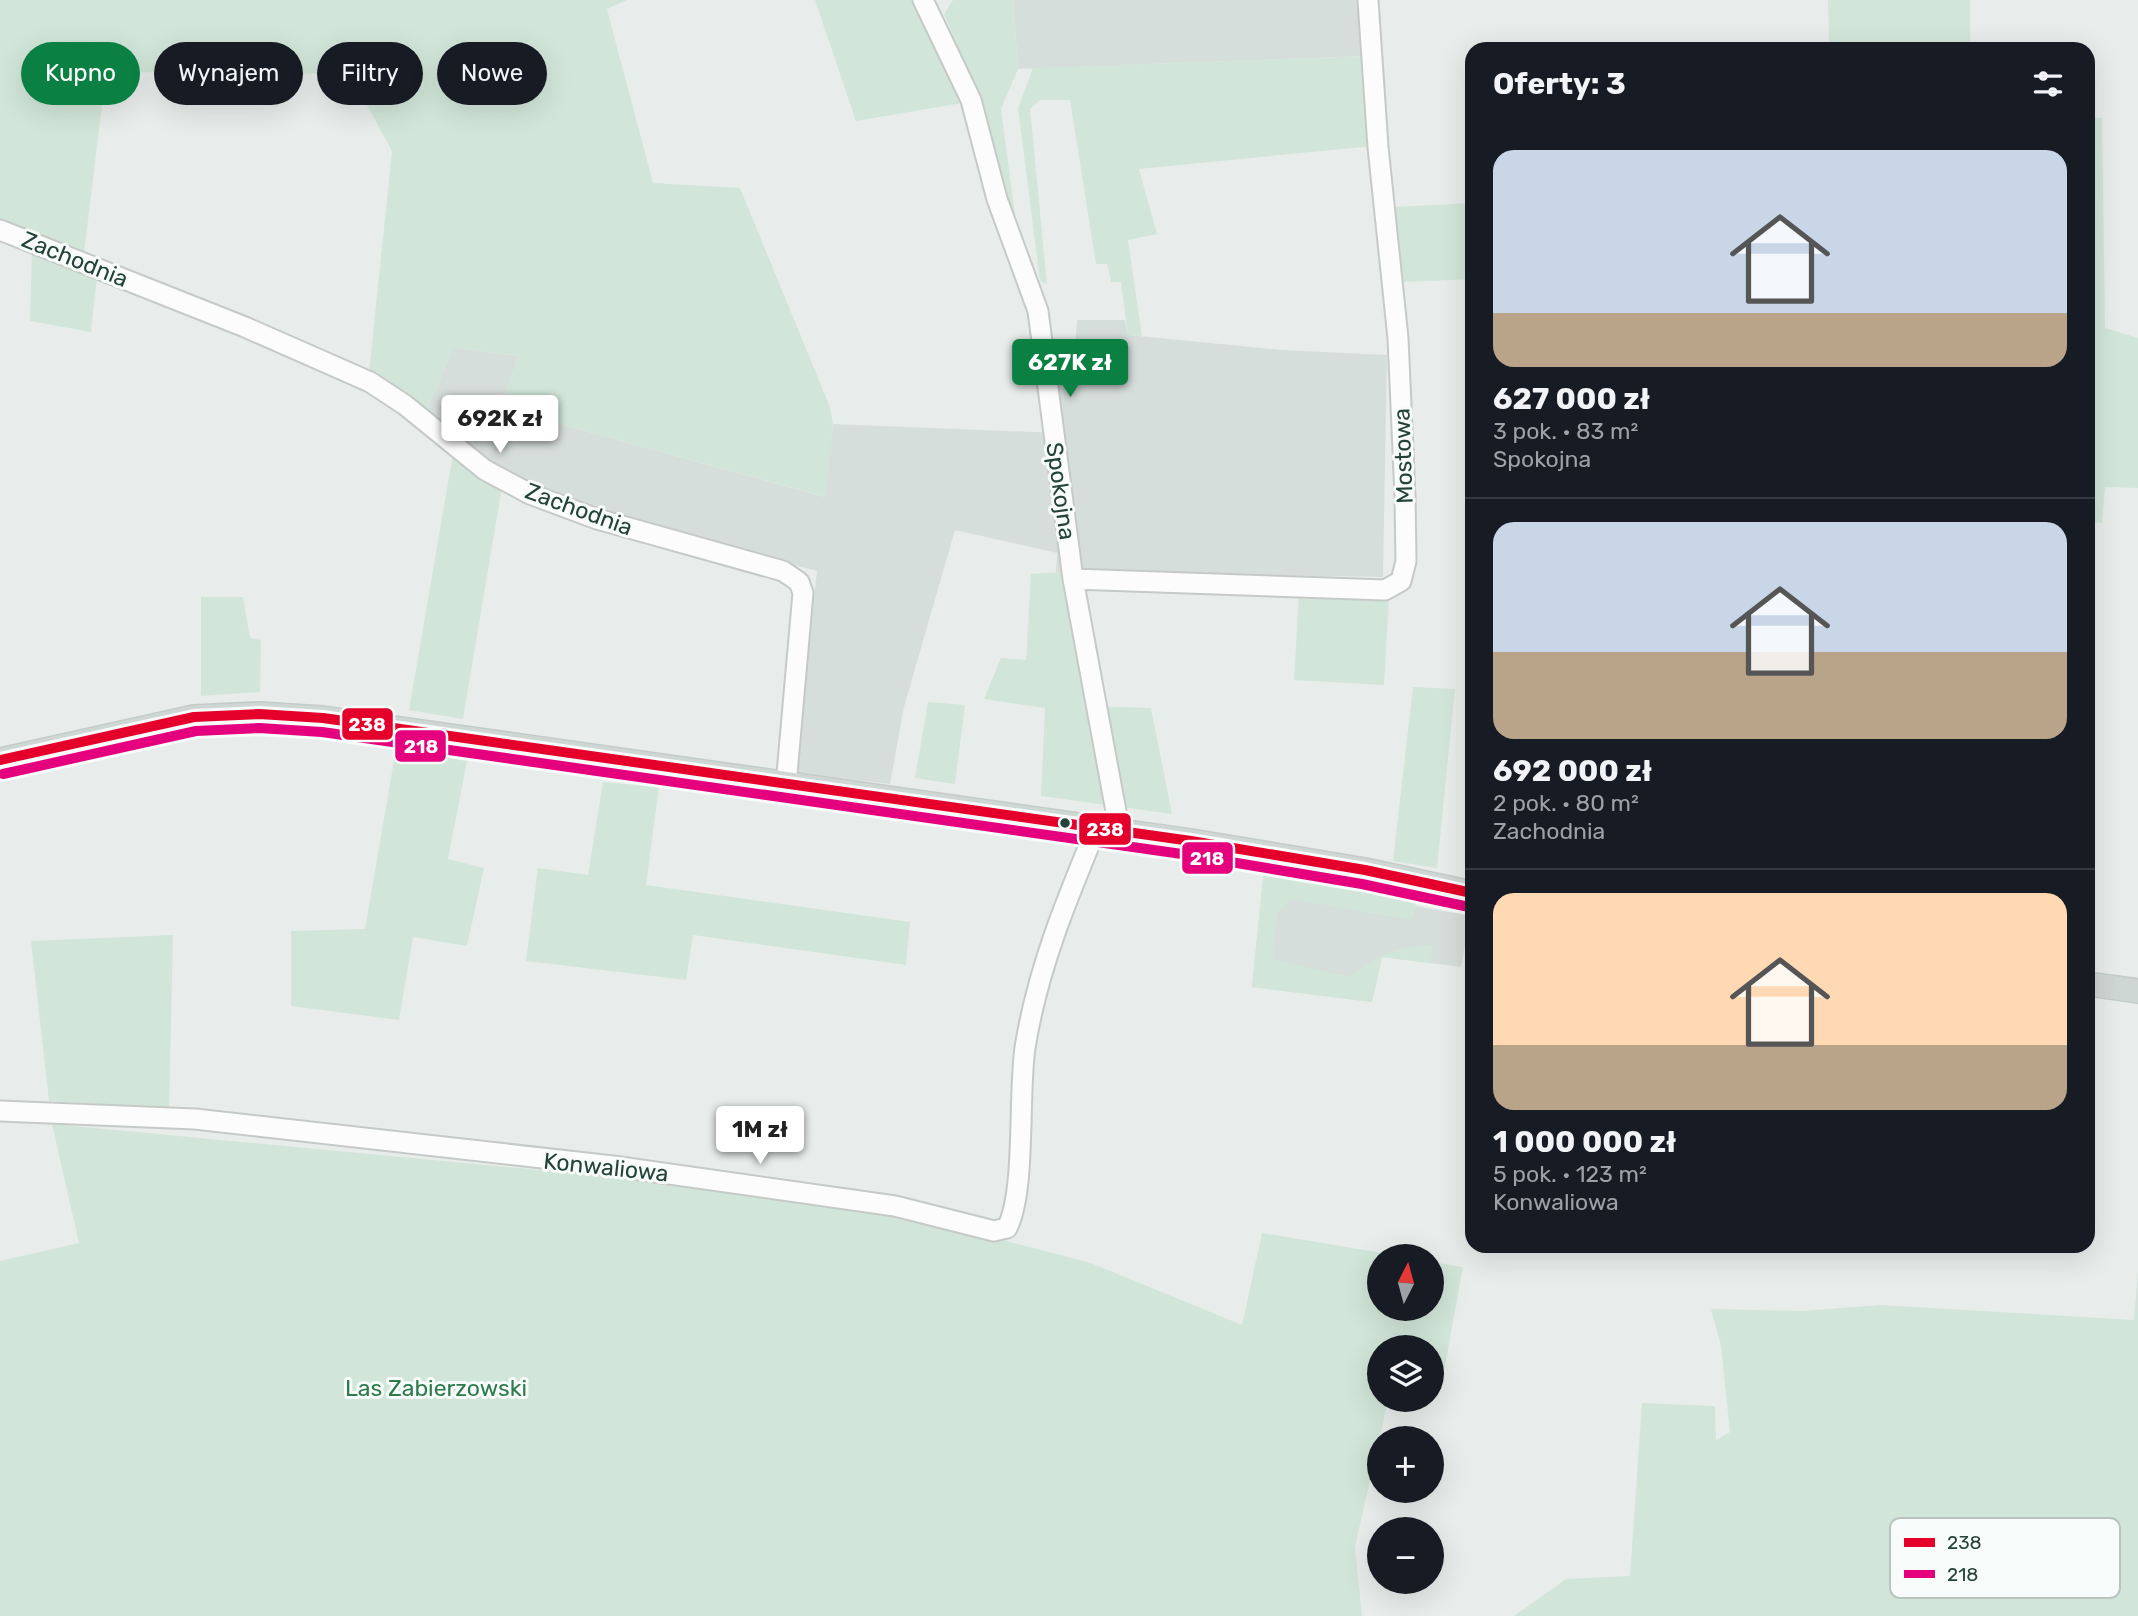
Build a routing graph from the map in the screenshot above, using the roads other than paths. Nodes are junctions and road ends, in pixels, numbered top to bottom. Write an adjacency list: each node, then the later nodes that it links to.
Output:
1 (923, 0): 4 (street, Spokojna)
2 (1368, 0): 4 (street, Mostowa)
3 (0, 230): 6 (street, Zachodnia)
4 (1073, 579): 8 (street, Spokojna)
5 (0, 760): 6 (main road)
6 (786, 785): 7 (main road)
7 (1096, 829): 8 (main road); 12 (street, Konwaliowa)
8 (1120, 833): 9 (main road)
9 (1465, 892)
10 (2095, 985): 11 (main road)
11 (2138, 991)
12 (0, 1111)

